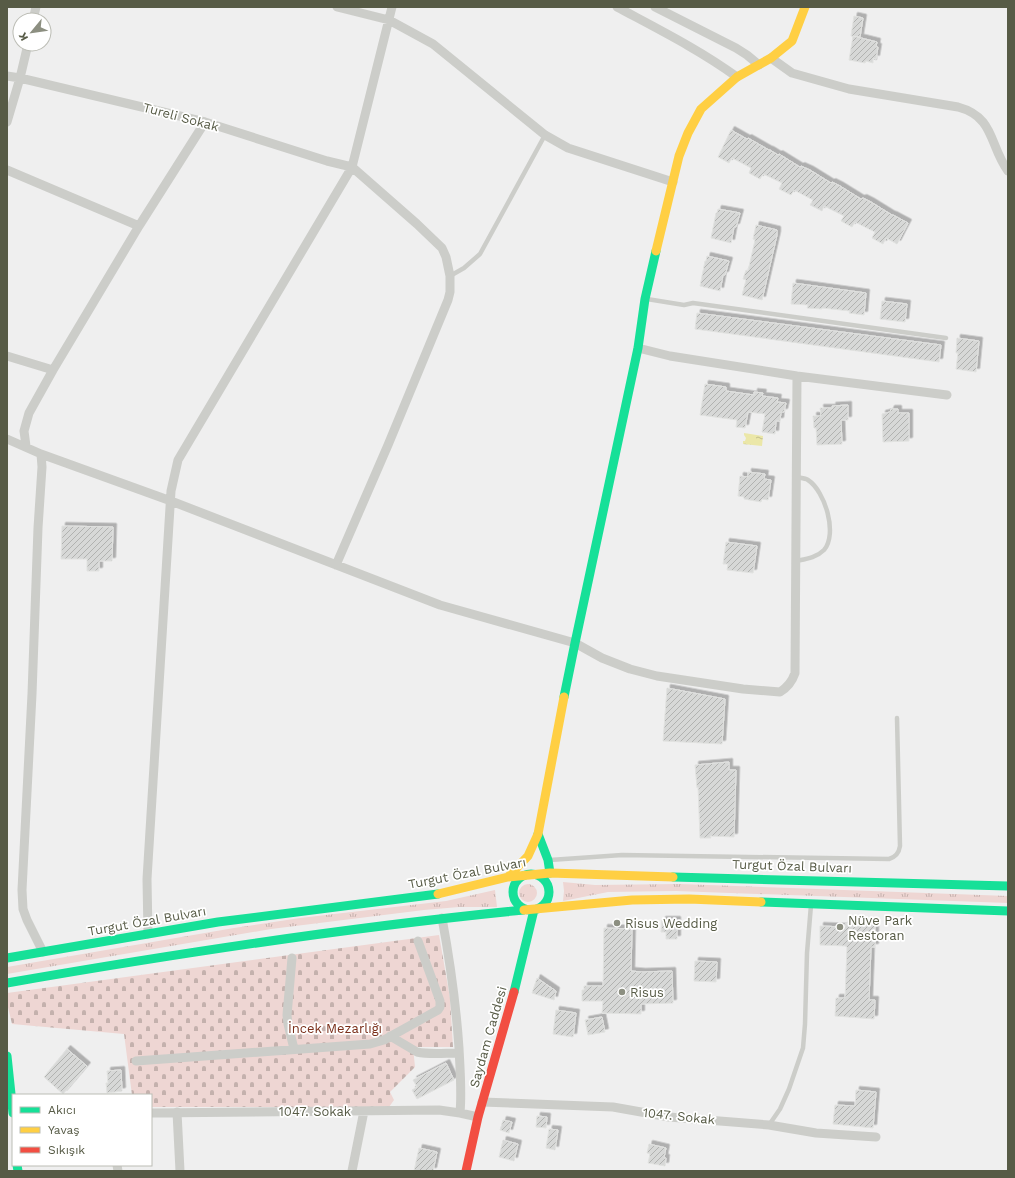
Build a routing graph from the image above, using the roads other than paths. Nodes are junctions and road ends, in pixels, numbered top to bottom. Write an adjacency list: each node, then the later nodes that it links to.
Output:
1 (337, 7): 6 (street)
2 (392, 7): 6 (street)
3 (617, 7): 11 (street)
4 (655, 7): 9 (street)
5 (805, 7): 8 (main road)
6 (389, 20): 15 (street); 16 (street)
7 (26, 52): 12 (street)
8 (771, 58): 9 (main road); 18 (street)
9 (759, 65): 11 (main road)
10 (7, 76): 12 (street, Tureli Sokak)
11 (737, 77): 19 (main road)
12 (20, 78): 13 (street); 14 (street, Tureli Sokak)
13 (7, 122)
14 (205, 122): 16 (street, Tureli Sokak); 20 (street)
15 (544, 135): 19 (street); 21 (lane)
16 (352, 167): 21 (street); 33 (street)
17 (7, 170): 20 (street)
18 (1008, 171)
19 (673, 182): 22 (main road)
20 (139, 226): 26 (street)
21 (450, 276): 35 (street)
22 (645, 299): 23 (lane); 24 (main road)
23 (946, 338)
24 (638, 348): 27 (street); 36 (main road)
25 (7, 356): 26 (street)
26 (53, 370): 30 (street)
27 (797, 376): 28 (street); 32 (street)
28 (947, 395)
29 (7, 438): 30 (street)
30 (26, 446): 31 (street)
31 (41, 454): 33 (street); 50 (street)
32 (796, 477): 34 (street); 34 (lane)
33 (171, 501): 35 (street); 48 (street)
34 (796, 561): 36 (street)
35 (336, 565): 36 (street)
36 (575, 643): 38 (main road)
37 (897, 718): 39 (lane)
38 (538, 834): 39 (main road); 42 (main road)
39 (548, 860): 40 (main road)
40 (550, 873): 41 (main road, Turgut Özal Bulvarı); 43 (main road, Turgut Özal Bulvarı)
41 (531, 874): 42 (main road, Turgut Özal Bulvarı); 45 (main road); 45 (main road)
42 (508, 877): 48 (main road, Turgut Özal Bulvarı)
43 (1008, 886)
44 (811, 903): 45 (main road); 46 (main road); 66 (lane)
45 (534, 910): 47 (main road); 59 (main road, Saydam Caddesi)
46 (1008, 911)
47 (442, 918): 53 (main road); 56 (street, Saydam Caddesi)
48 (148, 934): 50 (main road, Turgut Özal Bulvarı)
49 (418, 941): 54 (street)
50 (43, 952): 51 (main road, Turgut Özal Bulvarı)
51 (7, 958)
52 (292, 958): 55 (street)
53 (7, 983)
54 (390, 1036): 55 (street); 56 (street)
55 (294, 1049): 58 (street)
56 (459, 1053): 63 (street, Saydam Caddesi)
57 (7, 1056): 60 (main road)
58 (136, 1061)
59 (482, 1102): 65 (main road, Saydam Caddesi); 66 (street, 1047. Sokak)
60 (12, 1104)
61 (364, 1111): 62 (street, 1047. Sokak); 63 (street, 1047. Sokak); 69 (street)
62 (177, 1112): 64 (street, 1047. Sokak); 68 (street)
63 (460, 1112): 65 (street, 1047. Sokak)
64 (152, 1113)
65 (478, 1117): 70 (main road, Saydam Caddesi)
66 (769, 1125): 67 (street, 1047. Sokak)
67 (876, 1137)
68 (180, 1171)
69 (352, 1171)
70 (466, 1171)

